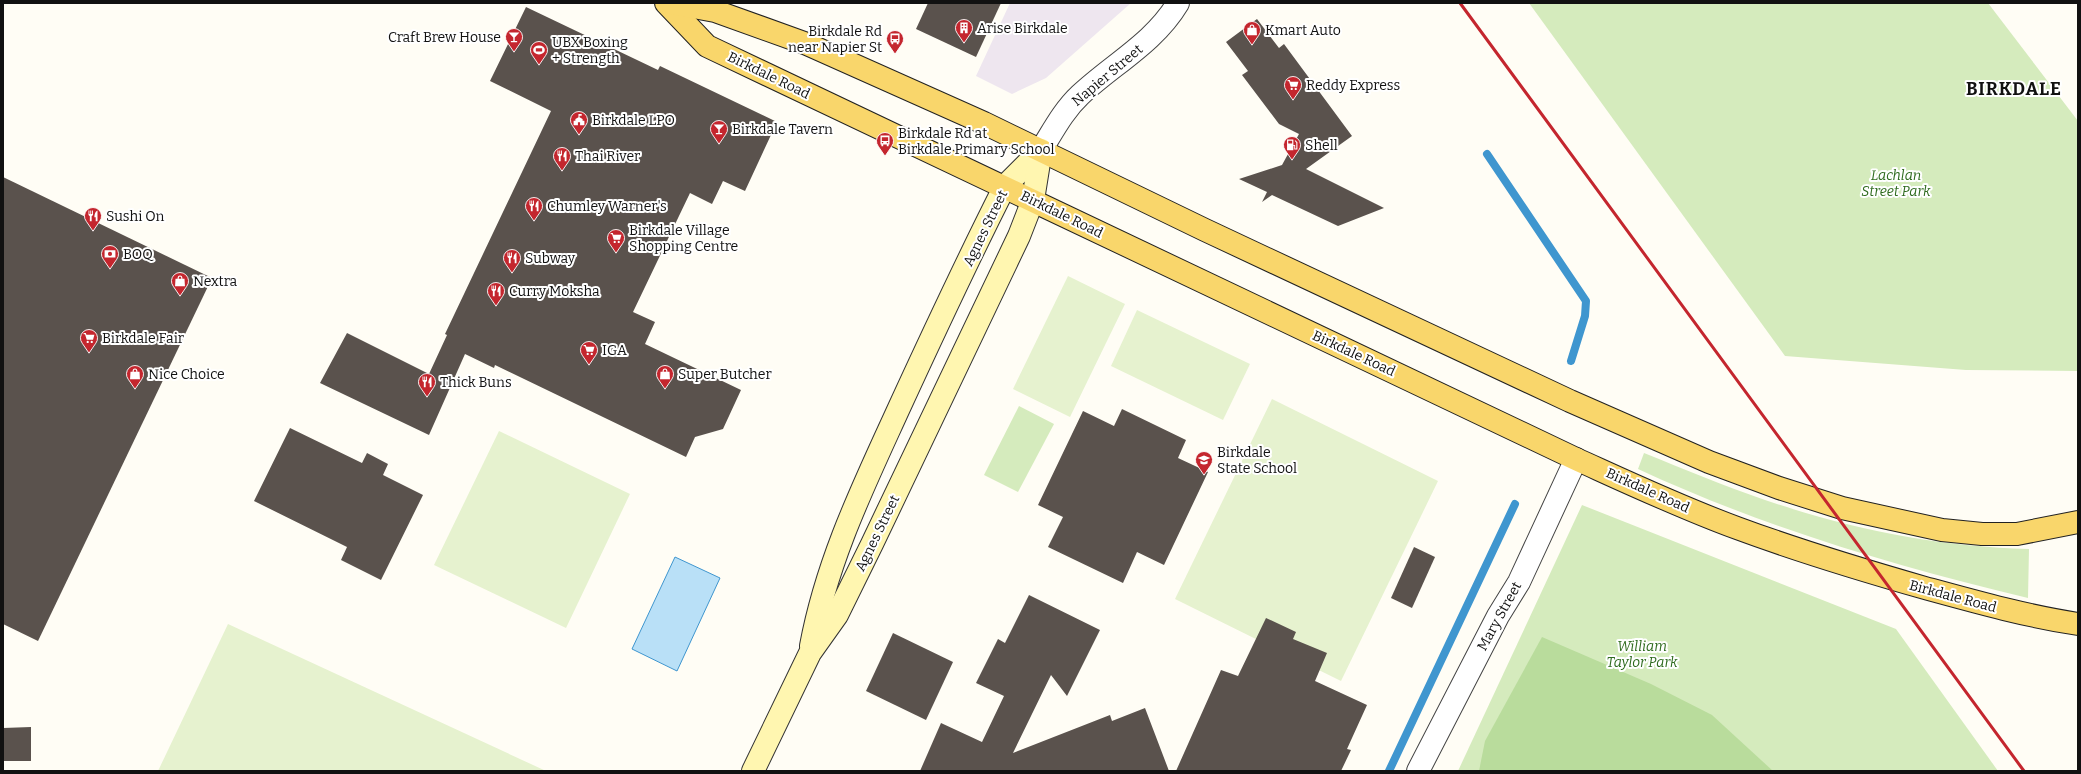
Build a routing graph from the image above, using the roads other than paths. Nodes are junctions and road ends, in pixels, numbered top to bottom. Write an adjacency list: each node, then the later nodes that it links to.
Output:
1 (666, 3): 5 (main road, Birkdale Road)
2 (672, 3): 4 (main road)
3 (1178, 3): 4 (street, Napier Street)
4 (1041, 150): 5 (street, Agnes Street); 6 (street, Agnes Street); 8 (main road)
5 (1005, 186): 6 (main road, Birkdale Road); 10 (street, Agnes Street)
6 (1033, 200): 7 (main road, Birkdale Road); 10 (street, Agnes Street)
7 (1576, 459): 9 (main road, Birkdale Road); 12 (street, Mary Street)
8 (2078, 522)
9 (2078, 624)
10 (810, 653): 11 (street, Agnes Street)
11 (753, 771)
12 (1418, 771)

